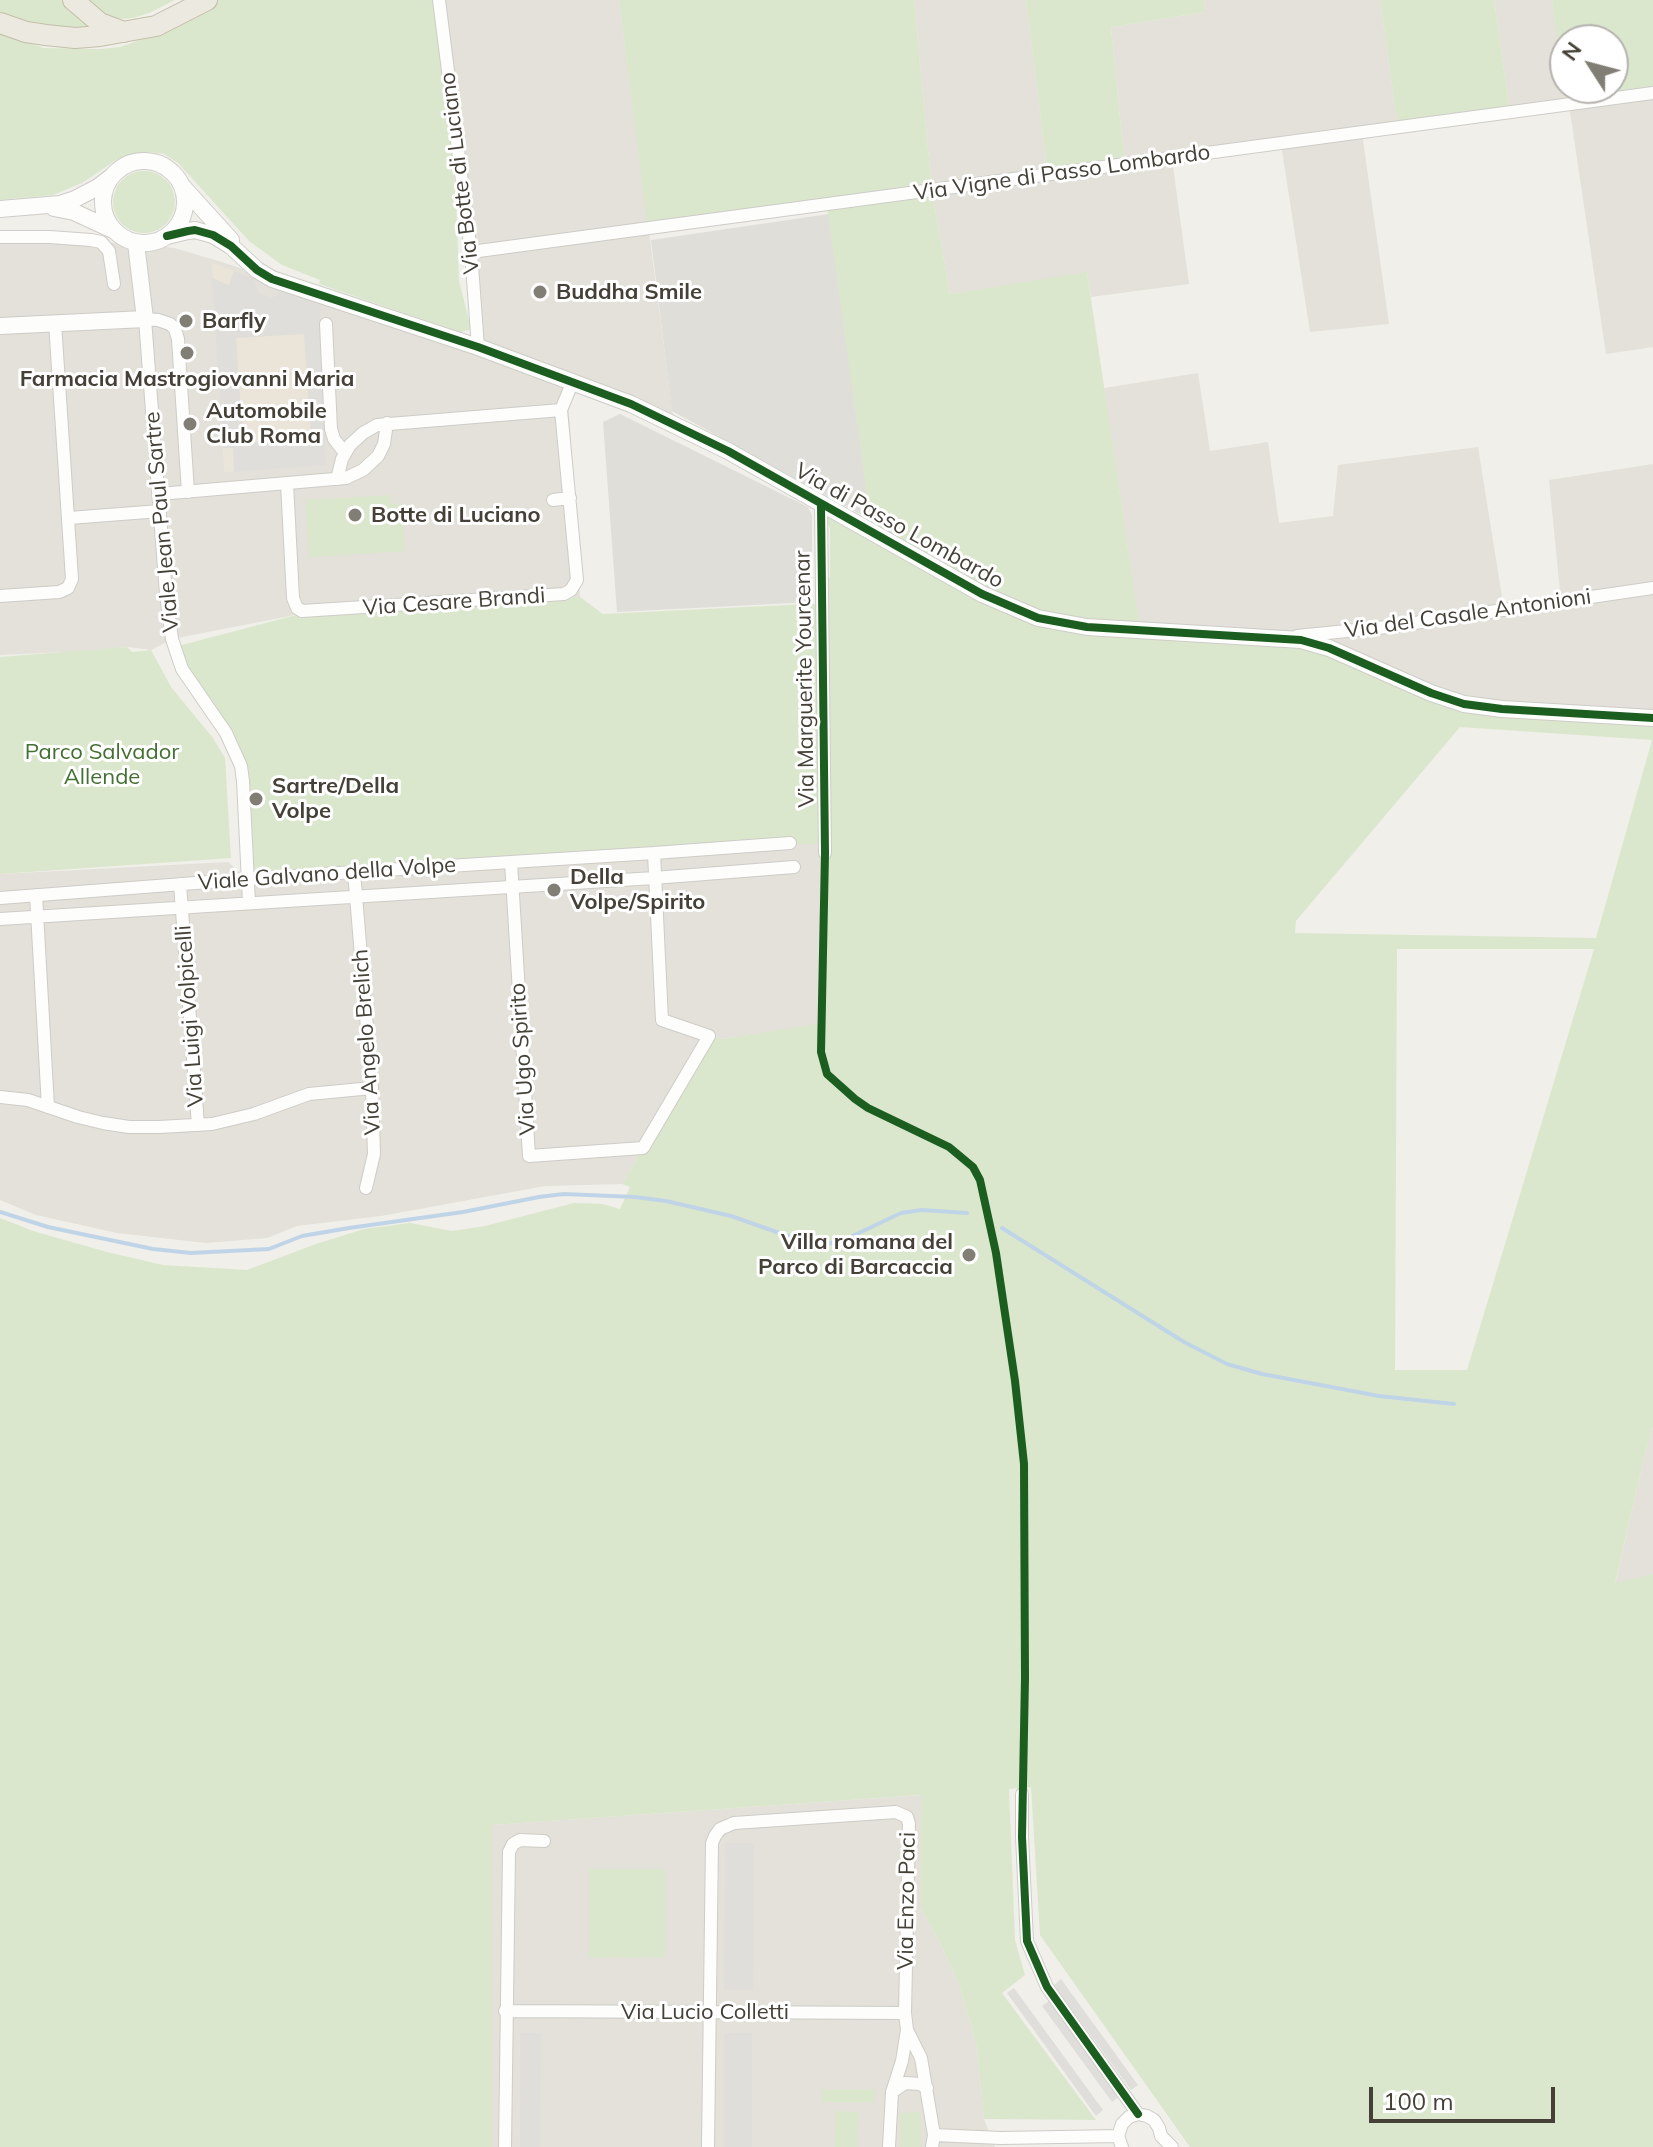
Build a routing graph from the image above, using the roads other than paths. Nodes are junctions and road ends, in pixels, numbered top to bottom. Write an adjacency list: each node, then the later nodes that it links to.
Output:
1 (73, 0): 5 (highway)
2 (207, 0): 5 (highway)
3 (439, 0): 15 (street, Via Botte di Luciano)
4 (0, 23): 5 (highway)
5 (124, 32)
6 (1653, 93): 15 (street, Via Vigne di Passo Lombardo)
7 (114, 174): 8 (street); 9 (street); 11 (street)
8 (180, 182): 12 (street); 16 (street, Via di Passo Lombardo)
9 (40, 207): 10 (street); 11 (street)
10 (0, 209)
11 (113, 230): 14 (street)
12 (167, 236): 14 (street); 16 (street, Via di Passo Lombardo)
13 (0, 237): 17 (street)
14 (136, 243): 18 (street, Viale Jean Paul Sartre)
15 (471, 252): 22 (street, Via Botte di Luciano)
16 (246, 260): 22 (street, Via di Passo Lombardo)
17 (114, 284)
18 (145, 319): 19 (street); 29 (street); 30 (street, Viale Jean Paul Sartre)
19 (55, 323): 21 (street); 35 (street)
20 (326, 324): 26 (street)
21 (0, 326)
22 (478, 347): 23 (street, Via di Passo Lombardo)
23 (573, 381): 24 (street, Via Cesare Brandi); 33 (street, Via di Passo Lombardo)
24 (561, 410): 25 (street); 31 (street, Via Cesare Brandi)
25 (387, 423): 26 (street); 27 (street)
26 (345, 453): 27 (street)
27 (337, 479): 28 (street)
28 (287, 483): 29 (street); 31 (street, Via Cesare Brandi)
29 (188, 492): 30 (street)
30 (159, 494): 34 (street, Viale Jean Paul Sartre)
31 (570, 498): 32 (street)
32 (553, 500)
33 (821, 505): 38 (street, Via di Passo Lombardo); 42 (street, Via Marguerite Yourcenar)
34 (160, 511): 35 (street); 47 (street, Viale Jean Paul Sartre)
35 (69, 518): 37 (street)
36 (1653, 588): 38 (street, Via del Casale Antonioni)
37 (0, 596)
38 (1282, 637): 39 (street, Via di Passo Lombardo)
39 (1653, 718)
40 (790, 843): 41 (street, Viale Galvano della Volpe)
41 (654, 853): 43 (street, Viale Galvano della Volpe); 46 (street)
42 (825, 853)
43 (511, 862): 45 (street, Viale Galvano della Volpe); 49 (street, Via Ugo Spirito)
44 (794, 867): 46 (street, Viale Galvano della Volpe)
45 (354, 872): 47 (street, Viale Galvano della Volpe); 51 (street, Via Angelo Brelich)
46 (654, 878): 49 (street, Viale Galvano della Volpe); 57 (street)
47 (248, 879): 48 (street, Viale Galvano della Volpe); 53 (street, Viale Jean Paul Sartre)
48 (180, 884): 50 (street, Viale Galvano della Volpe); 54 (street, Via Luigi Volpicelli)
49 (511, 887): 51 (street, Viale Galvano della Volpe); 57 (street, Via Ugo Spirito)
50 (36, 895): 52 (street, Viale Galvano della Volpe); 55 (street)
51 (357, 896): 53 (street, Viale Galvano della Volpe); 59 (street, Via Angelo Brelich)
52 (0, 898)
53 (249, 903): 54 (street, Viale Galvano della Volpe)
54 (182, 908): 55 (street, Viale Galvano della Volpe); 62 (street, Via Luigi Volpicelli)
55 (38, 916): 56 (street, Viale Galvano della Volpe); 61 (street)
56 (0, 919)
57 (709, 1036): 58 (street)
58 (724, 1039)
59 (372, 1088): 62 (street); 63 (street, Via Angelo Brelich)
60 (0, 1097): 61 (street)
61 (48, 1107): 62 (street)
62 (198, 1125)
63 (366, 1188)
64 (1022, 1794): 72 (street)
65 (544, 1841): 66 (street)
66 (505, 2011): 67 (street, Via Lucio Colletti); 76 (street)
67 (709, 2013): 68 (street, Via Lucio Colletti); 68 (street, Via Enzo Paci); 77 (street)
68 (905, 2013): 69 (street, Via Enzo Paci)
69 (907, 2030): 70 (street, Via Enzo Paci); 71 (street, Via Enzo Paci)
70 (927, 2088): 71 (street); 73 (street, Via Enzo Paci)
71 (892, 2092): 78 (street, Via Enzo Paci)
72 (1138, 2114): 74 (street); 75 (street)
73 (933, 2141): 74 (street)
74 (1120, 2142)
75 (1159, 2142): 79 (street)
76 (505, 2147)
77 (708, 2147)
78 (889, 2147)
79 (1172, 2147)

